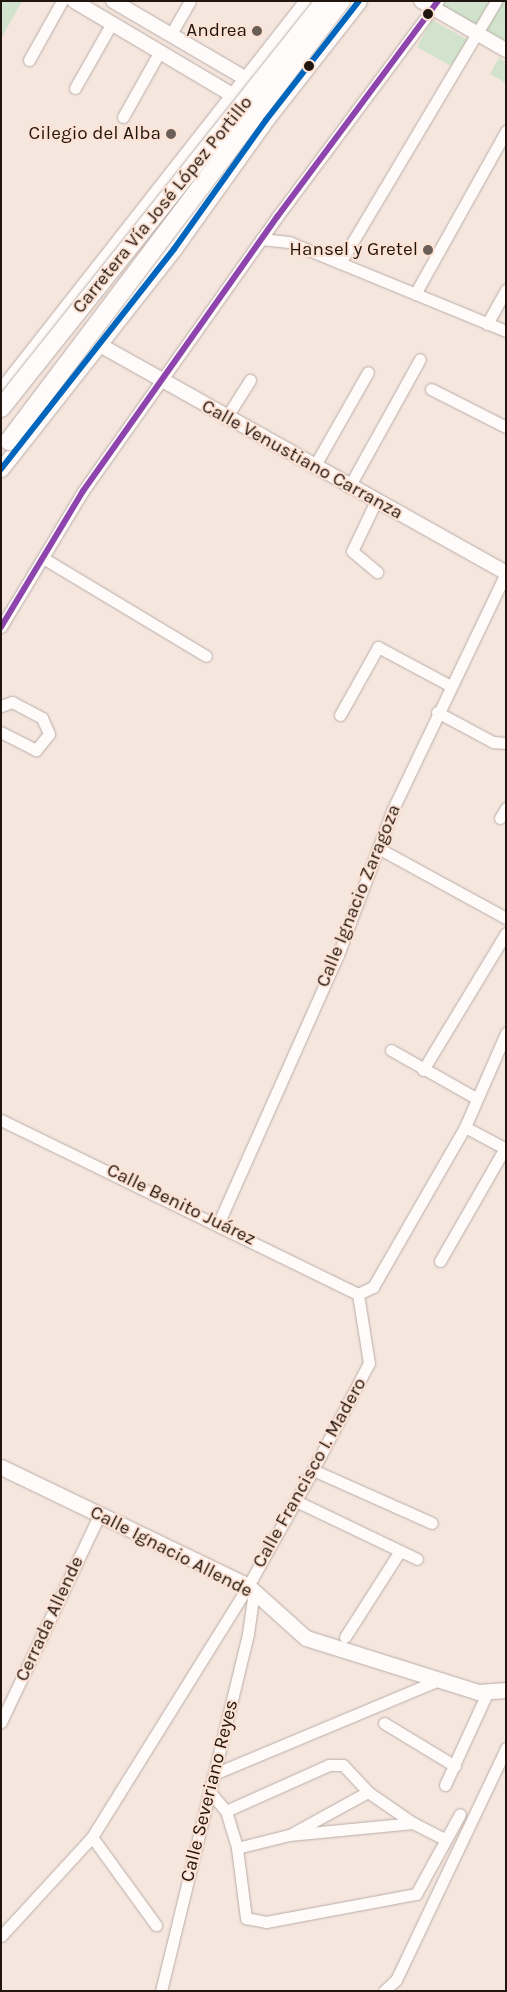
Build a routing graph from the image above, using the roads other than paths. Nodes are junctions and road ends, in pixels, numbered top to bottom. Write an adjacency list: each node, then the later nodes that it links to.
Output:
1 (62, 1): 16 (street)
2 (74, 1): 11 (street)
3 (190, 1): 13 (street)
4 (307, 1): 17 (main road)
5 (325, 1): 37 (main road, Carretera Vía José López Portillo, bridge)
6 (342, 1): 40 (main road, Carretera Vía José López Portillo, bridge)
7 (359, 1): 20 (main road)
8 (496, 1): 12 (street)
9 (121, 3): 13 (street)
10 (430, 4): 12 (street); 24 (street)
11 (112, 24): 15 (street); 18 (street)
12 (475, 33): 14 (street); 25 (street)
13 (171, 34): 17 (street)
14 (506, 50)
15 (160, 51): 19 (street); 21 (street)
16 (29, 60)
17 (247, 78): 19 (main road); 20 (street)
18 (75, 88)
19 (233, 95): 22 (street); 36 (main road)
20 (281, 100): 22 (main road)
21 (123, 117)
22 (266, 120): 30 (main road)
23 (506, 130): 27 (street)
24 (261, 239): 25 (street); 34 (street)
25 (340, 263): 27 (street)
26 (506, 290): 28 (street)
27 (415, 294): 28 (street)
28 (488, 324): 29 (street)
29 (506, 331)
30 (100, 346): 34 (street, Calle Venustiano Carranza); 42 (main road)
31 (420, 359): 43 (street)
32 (368, 372): 41 (street)
33 (250, 380): 38 (street)
34 (160, 382): 38 (street, Calle Venustiano Carranza); 45 (street)
35 (431, 390): 39 (street)
36 (1, 391)
37 (1, 408)
38 (226, 418): 41 (street, Calle Venustiano Carranza)
39 (506, 427)
40 (9, 441)
41 (314, 467): 43 (street, Calle Venustiano Carranza)
42 (1, 469)
43 (349, 487): 44 (street, Calle Venustiano Carranza)
44 (376, 501): 46 (street); 47 (street, Calle Venustiano Carranza)
45 (43, 558): 48 (street); 49 (street)
46 (377, 572)
47 (506, 573): 50 (street, Calle Ignacio Zaragoza)
48 (1, 627)
49 (206, 656)
50 (449, 685): 52 (street, Calle Ignacio Zaragoza); 53 (street)
51 (1, 706): 54 (street)
52 (436, 712): 55 (street); 56 (street, Calle Ignacio Zaragoza)
53 (340, 715)
54 (1, 732)
55 (506, 742)
56 (378, 848): 57 (street); 66 (street, Calle Ignacio Zaragoza)
57 (506, 918)
58 (506, 933): 61 (street)
59 (506, 1033): 62 (street)
60 (391, 1050): 61 (street)
61 (424, 1070): 62 (street)
62 (476, 1098): 64 (street)
63 (1, 1120): 66 (street, Calle Benito Juárez)
64 (465, 1127): 65 (street); 68 (street)
65 (505, 1148): 67 (street)
66 (219, 1222): 68 (street, Calle Benito Juárez)
67 (440, 1261)
68 (358, 1294): 70 (street, Calle Francisco I. Madero)
69 (1, 1467): 72 (main road, Calle Ignacio Allende)
70 (313, 1470): 71 (street, Calle Francisco I. Madero); 73 (street)
71 (296, 1500): 74 (street); 76 (street, Calle Francisco I. Madero)
72 (99, 1516): 76 (main road, Calle Ignacio Allende); 81 (street, Cerrada Allende)
73 (432, 1524)
74 (400, 1550): 75 (street); 77 (street)
75 (417, 1558)
76 (251, 1589): 78 (main road, Calle Ignacio Allende); 85 (street, Calle Severiano Reyes); 93 (street, Calle Francisco I. Madero)
77 (345, 1637)
78 (439, 1680): 80 (main road, Calle Ignacio Allende); 85 (street)
79 (506, 1690): 80 (main road, Calle Ignacio Allende)
80 (488, 1691): 84 (street)
81 (1, 1722)
82 (384, 1723): 84 (street)
83 (506, 1748): 99 (street)
84 (455, 1766): 86 (street)
85 (214, 1774): 87 (street, Calle Severiano Reyes)
86 (445, 1785)
87 (210, 1792): 89 (street); 98 (street, Calle Severiano Reyes)
88 (368, 1792): 89 (street); 91 (street); 92 (street)
89 (226, 1811): 95 (street)
90 (460, 1814): 94 (street)
91 (413, 1823): 92 (street); 94 (street)
92 (289, 1835): 95 (street)
93 (92, 1838): 96 (street); 97 (street, Calle Francisco I. Madero)
94 (445, 1839): 95 (street)
95 (238, 1848)
96 (156, 1925)
97 (1, 1936)
98 (161, 1991)
99 (384, 1991)

